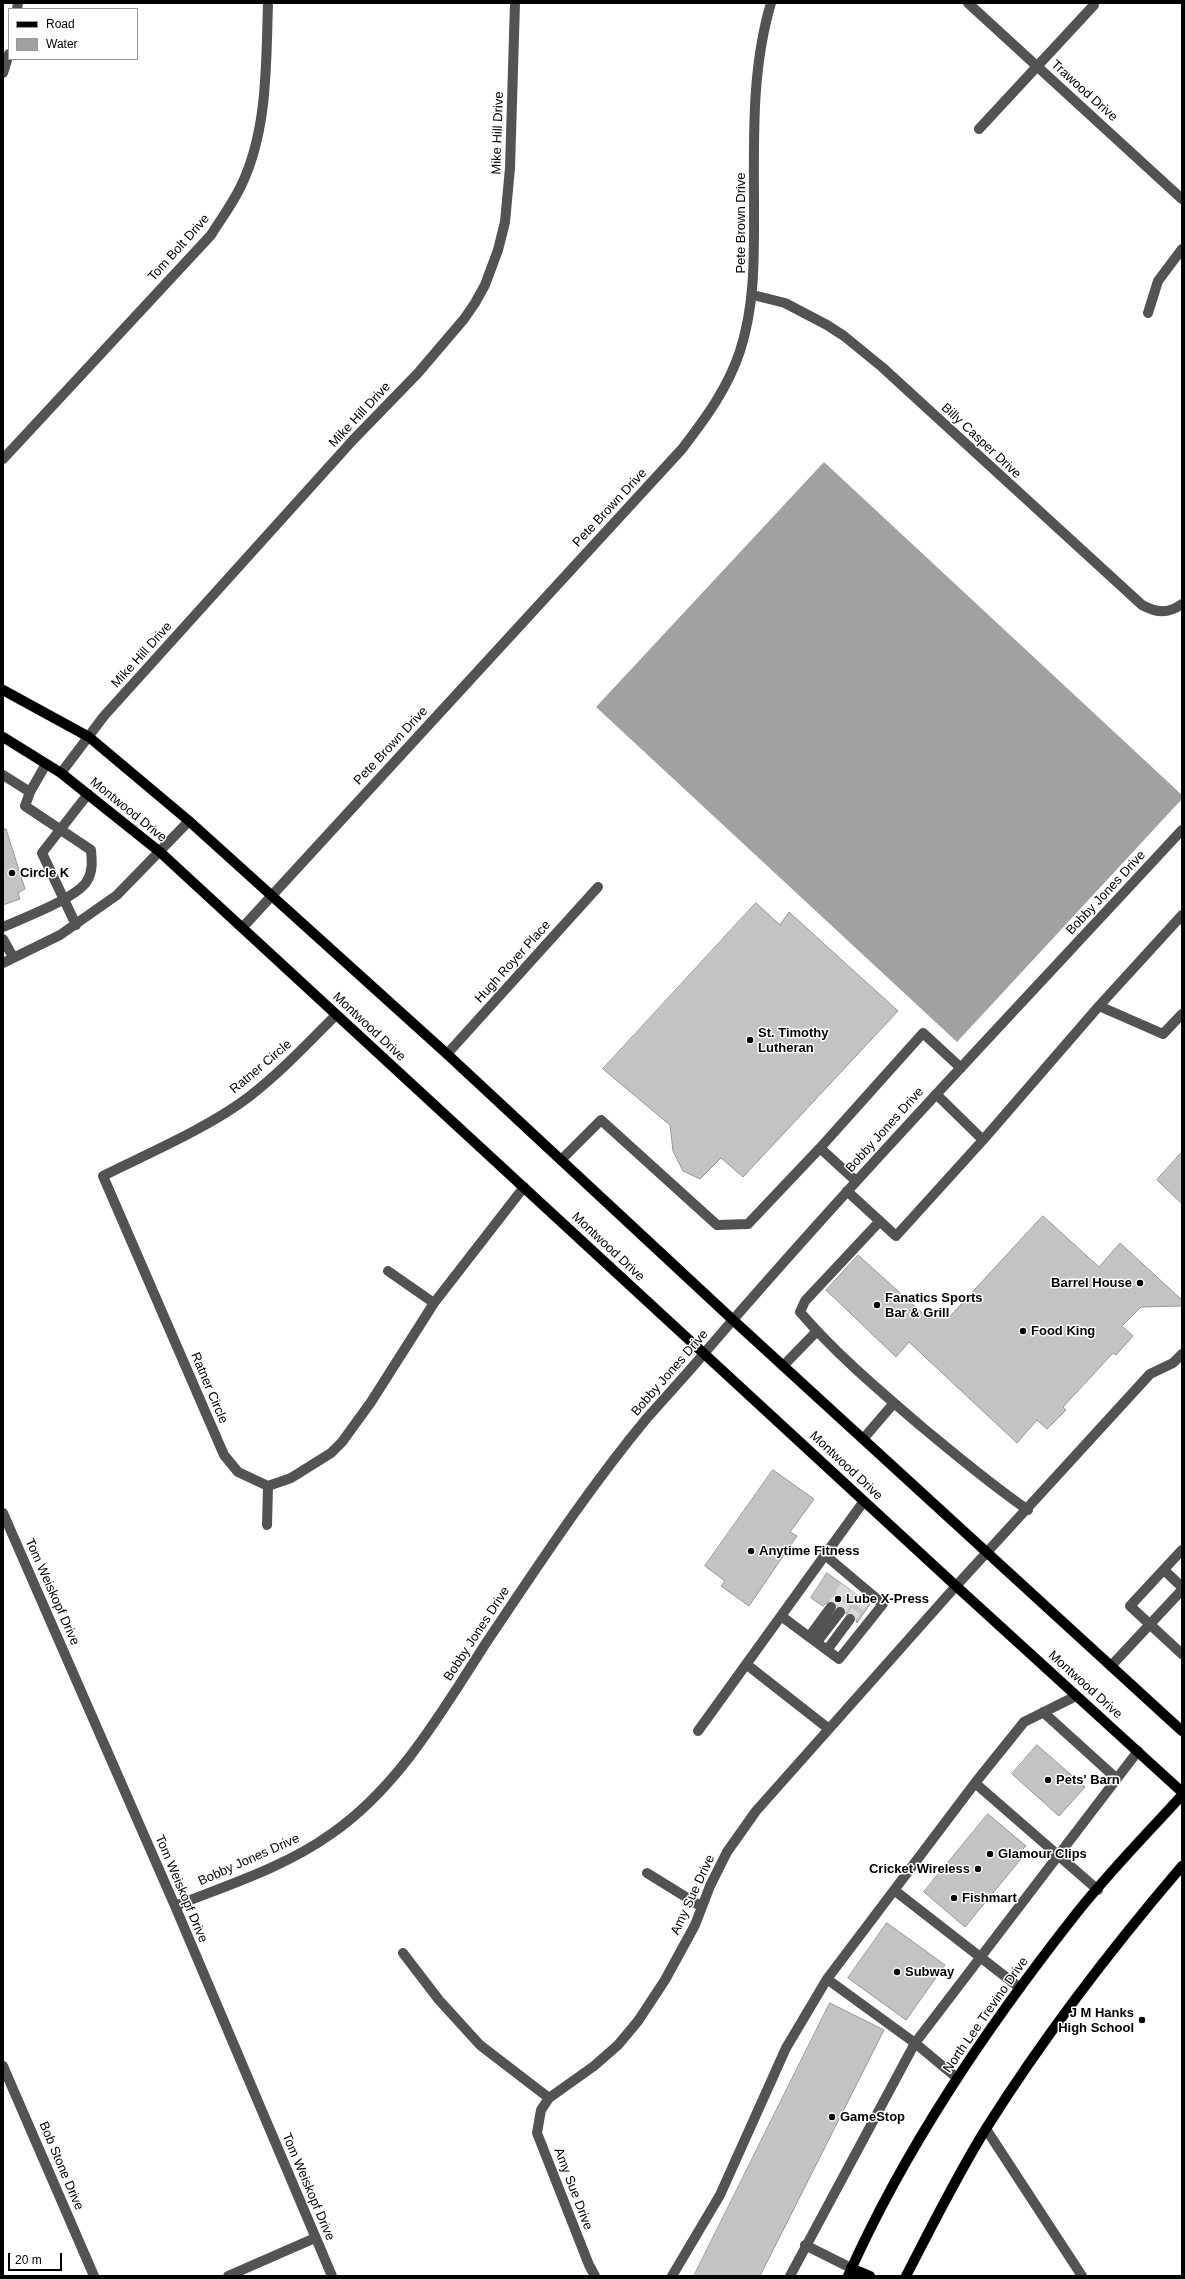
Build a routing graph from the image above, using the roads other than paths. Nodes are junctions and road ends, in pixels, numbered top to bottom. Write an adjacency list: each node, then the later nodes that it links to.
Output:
1 (268, 3): 14 (street, Tom Bolt Drive)
2 (515, 3): 18 (street, Mike Hill Drive)
3 (771, 3): 12 (street, Pete Brown Drive)
4 (968, 3): 7 (street, Trawood Drive)
5 (1094, 5): 7 (street)
6 (8, 57): 8 (street)
7 (1037, 66): 9 (street); 10 (street, Trawood Drive)
8 (3, 72)
9 (979, 129)
10 (1182, 199)
11 (1182, 249): 13 (street)
12 (753, 295): 15 (street, Billy Casper Drive); 29 (street, Pete Brown Drive)
13 (1148, 313)
14 (3, 458)
15 (1182, 604)
16 (3, 690): 18 (main road)
17 (3, 737): 19 (main road, Montwood Drive)
18 (89, 737): 20 (street, Mike Hill Drive); 24 (main road)
19 (46, 764): 20 (main road, Montwood Drive); 22 (street)
20 (61, 773): 23 (main road, Montwood Drive)
21 (3, 775): 22 (street)
22 (30, 792): 25 (street)
23 (88, 794): 25 (street); 27 (main road, Montwood Drive)
24 (189, 821): 27 (street); 29 (main road)
25 (60, 828): 30 (street); 30 (street)
26 (1182, 830): 42 (street, Bobby Jones Drive)
27 (160, 852): 32 (street); 34 (main road, Montwood Drive)
28 (598, 887): 41 (street, Hugh Royer Place)
29 (271, 896): 34 (street, Pete Brown Drive); 41 (main road)
30 (64, 899): 32 (street); 33 (street)
31 (1182, 915): 38 (street)
32 (76, 925): 36 (street)
33 (3, 927)
34 (242, 927): 40 (main road, Montwood Drive)
35 (3, 939): 36 (street)
36 (13, 957): 37 (street)
37 (3, 963)
38 (1099, 1006): 39 (street); 44 (street)
39 (1182, 1014)
40 (336, 1015): 48 (main road, Montwood Drive); 60 (street, Ratner Circle)
41 (447, 1054): 46 (main road)
42 (961, 1068): 43 (street, Bobby Jones Drive); 45 (street)
43 (936, 1094): 44 (street); 47 (street, Bobby Jones Drive)
44 (983, 1140): 50 (street)
45 (820, 1148): 46 (street); 47 (street)
46 (561, 1160): 53 (main road)
47 (856, 1181): 49 (street, Bobby Jones Drive)
48 (524, 1187): 52 (street); 55 (main road, Montwood Drive)
49 (847, 1191): 50 (street); 53 (street, Bobby Jones Drive)
50 (880, 1221): 54 (street)
51 (388, 1271): 52 (street)
52 (434, 1303): 60 (street)
53 (733, 1320): 55 (street, Bobby Jones Drive); 57 (main road)
54 (817, 1331): 57 (street); 58 (street)
55 (705, 1353): 61 (main road, Montwood Drive); 95 (street, Bobby Jones Drive)
56 (1182, 1354): 62 (street, Amy Sue Drive)
57 (783, 1366): 59 (main road)
58 (894, 1403): 59 (street); 62 (street)
59 (863, 1439): 66 (main road)
60 (268, 1486): 64 (street)
61 (864, 1501): 67 (street); 69 (main road, Montwood Drive)
62 (1028, 1510): 66 (street, Amy Sue Drive)
63 (3, 1513): 95 (street, Tom Weiskopf Drive)
64 (267, 1525)
65 (1182, 1550): 68 (street)
66 (987, 1553): 69 (street, Amy Sue Drive); 79 (main road)
67 (825, 1555): 72 (street); 76 (street)
68 (1164, 1570): 70 (street); 74 (street)
69 (956, 1586): 80 (main road, Montwood Drive); 82 (street, Amy Sue Drive)
70 (1182, 1588): 74 (street)
71 (836, 1610): 75 (street)
72 (781, 1616): 75 (street); 78 (street)
73 (850, 1619): 76 (street)
74 (1150, 1625): 77 (street); 79 (street)
75 (813, 1640): 76 (street)
76 (827, 1650)
77 (1182, 1654)
78 (746, 1664): 82 (street); 83 (street)
79 (1111, 1666): 84 (main road)
80 (1076, 1696): 81 (street); 85 (main road, Montwood Drive)
81 (1043, 1712): 86 (street); 87 (street)
82 (829, 1729): 96 (street, Amy Sue Drive)
83 (698, 1731)
84 (1182, 1731)
85 (1138, 1751): 86 (street); 88 (main road, Montwood Drive)
86 (1117, 1779): 90 (street)
87 (975, 1783): 90 (street); 93 (street)
88 (1182, 1792)
89 (1182, 1795): 94 (main road, North Lee Trevino Drive)
90 (1059, 1856): 94 (street); 98 (street)
91 (1182, 1866): 105 (main road)
92 (647, 1873): 96 (street)
93 (894, 1890): 98 (street); 99 (street)
94 (1098, 1890): 100 (main road, North Lee Trevino Drive)
95 (175, 1906): 106 (street, Tom Weiskopf Drive)
96 (702, 1907): 104 (street, Amy Sue Drive)
97 (403, 1953): 104 (street)
98 (980, 1957): 100 (street); 101 (street)
99 (828, 1979): 101 (street); 113 (street)
100 (1020, 1988): 103 (main road, North Lee Trevino Drive)
101 (915, 2043): 103 (street); 107 (street)
102 (3, 2066): 109 (street, Bob Stone Drive)
103 (957, 2078): 108 (main road, North Lee Trevino Drive)
104 (549, 2098): 112 (street, Amy Sue Drive)
105 (986, 2129): 116 (main road); 117 (street)
106 (315, 2238): 110 (street); 111 (street, Tom Weiskopf Drive)
107 (805, 2245): 108 (street); 114 (street)
108 (849, 2272): 115 (main road)
109 (94, 2276)
110 (228, 2276)
111 (332, 2276)
112 (595, 2276)
113 (672, 2276)
114 (790, 2276)
115 (870, 2276)
116 (906, 2276)
117 (1082, 2276)

